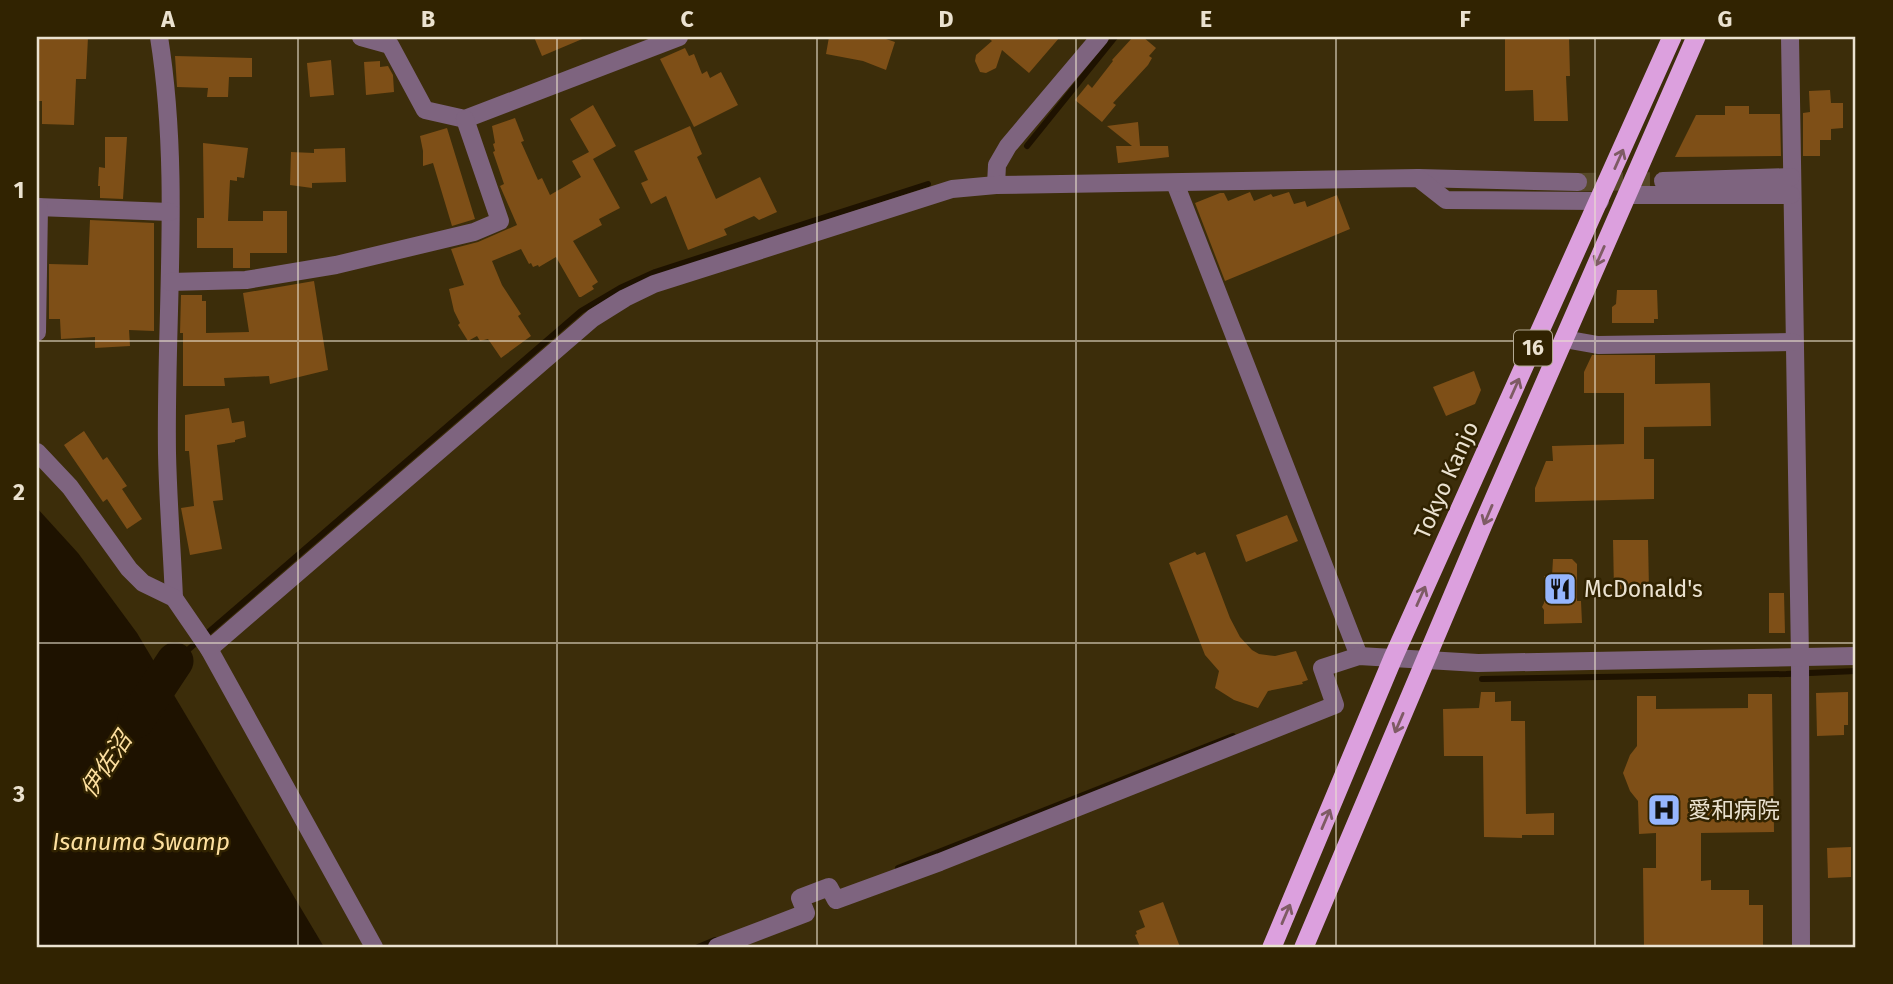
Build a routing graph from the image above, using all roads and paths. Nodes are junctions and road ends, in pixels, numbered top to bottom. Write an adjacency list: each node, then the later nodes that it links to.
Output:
1 (159, 37): 18 (street)
2 (361, 37): 8 (street)
3 (679, 37): 8 (street)
4 (1100, 37): 13 (street)
5 (1672, 37): 16 (highway, Tokyo Kanjo / 16, one-way to 5)
6 (1696, 37): 15 (highway, 16)
7 (1790, 37): 14 (street)
8 (465, 119): 19 (street)
9 (1418, 178): 11 (street); 12 (street); 16 (street)
10 (1663, 181): 14 (street)
11 (1578, 182)
12 (1175, 183): 13 (street); 26 (street)
13 (996, 185): 25 (street)
14 (1791, 186): 15 (street); 22 (street)
15 (1627, 195): 21 (highway, 16, one-way to 21)
16 (1600, 201): 28 (highway, Tokyo Kanjo / 16, one-way to 16)
17 (38, 207): 18 (street); 20 (street)
18 (170, 212): 19 (street)
19 (170, 282): 24 (street)
20 (37, 332)
21 (1564, 339): 22 (street); 30 (highway, 16, one-way to 30)
22 (1793, 342): 29 (street)
23 (37, 452): 24 (street)
24 (174, 598): 25 (street)
25 (209, 649): 31 (street)
26 (1359, 656): 28 (street); 32 (street)
27 (1856, 656): 29 (street)
28 (1393, 658): 30 (street); 33 (highway, Tokyo Kanjo / 16, one-way to 28)
29 (1800, 658): 30 (street); 35 (street)
30 (1425, 660): 34 (highway, 16, one-way to 34)
31 (374, 947)
32 (717, 947)
33 (1272, 947)
34 (1304, 947)
35 (1801, 947)

